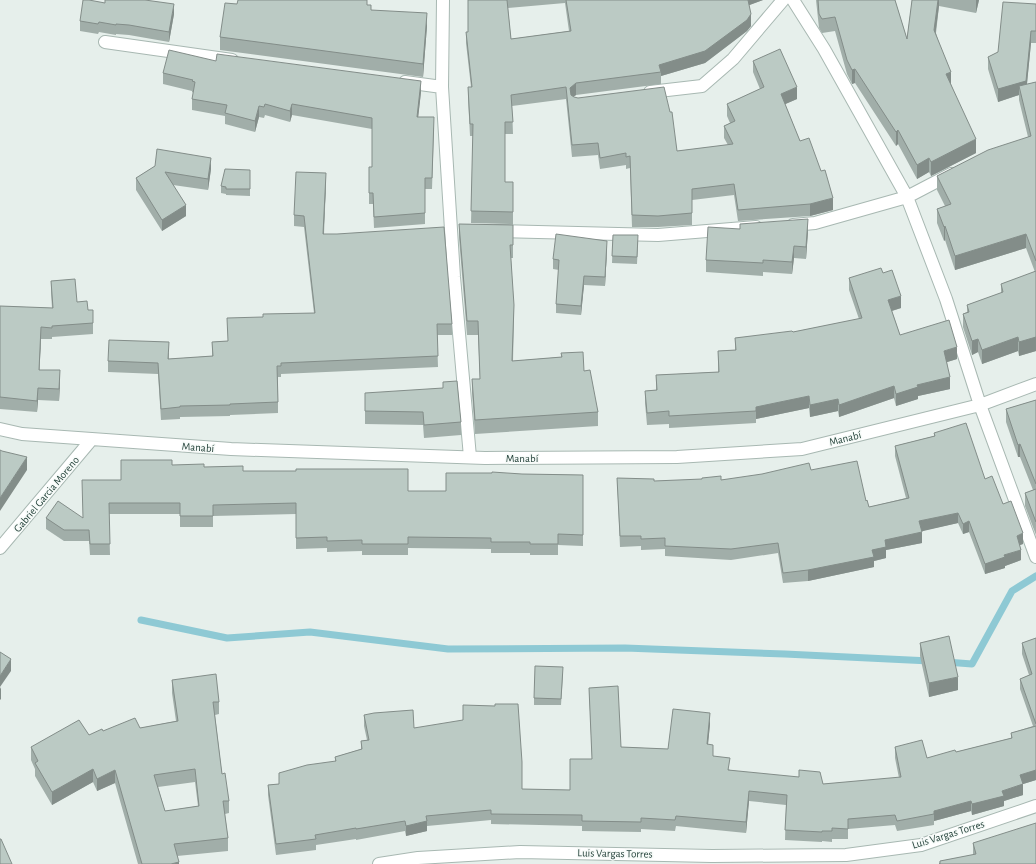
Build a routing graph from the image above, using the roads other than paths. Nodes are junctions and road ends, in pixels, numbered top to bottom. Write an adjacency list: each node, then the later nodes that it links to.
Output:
1 (443, 0): 7 (street)
2 (783, 0): 8 (street)
3 (793, 0): 10 (street)
4 (105, 42): 5 (street)
5 (241, 61)
6 (396, 81): 7 (street)
7 (442, 87): 13 (street)
8 (636, 94)
9 (963, 168): 10 (street)
10 (907, 197): 11 (street); 17 (street)
11 (784, 225)
12 (768, 227): 15 (street)
13 (456, 230): 14 (street); 20 (street)
14 (437, 231)
15 (484, 231)
16 (1036, 384): 17 (street, Manabí)
17 (980, 405): 20 (street, Manabí); 22 (street)
18 (0, 429): 19 (street, Manabí)
19 (92, 439): 20 (street, Manabí); 21 (street, Gabriel Garcia Moreno)
20 (470, 457)
21 (0, 548)
22 (1036, 557)
23 (1036, 806): 24 (street, Luis Vargas Torres)
24 (379, 864)

